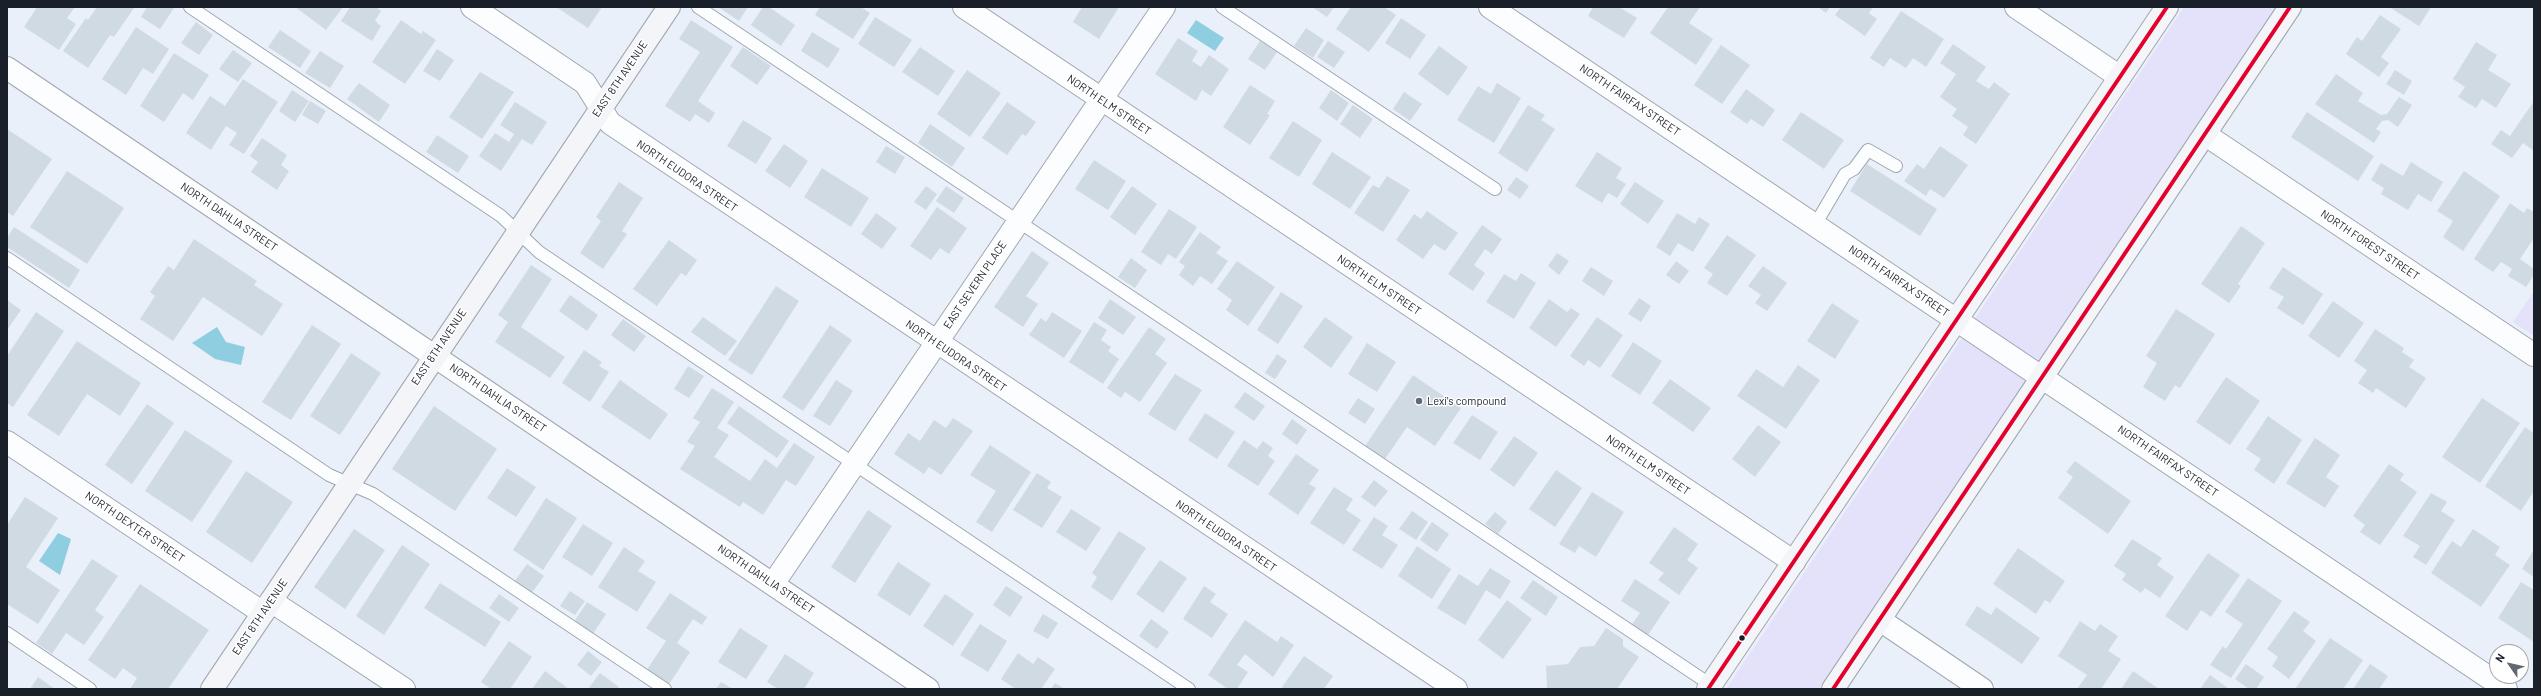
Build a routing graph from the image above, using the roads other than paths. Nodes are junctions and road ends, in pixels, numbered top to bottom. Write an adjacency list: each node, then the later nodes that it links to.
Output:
1 (190, 7): 21 (lane)
2 (472, 7): 15 (street, NORTH EUDORA STREET)
3 (668, 7): 15 (main road, EAST 8TH AVENUE)
4 (698, 7): 19 (lane)
5 (964, 7): 14 (street, NORTH ELM STREET)
6 (1164, 7): 14 (street, EAST SEVERN PLACE)
7 (1222, 7): 18 (lane)
8 (1490, 7): 20 (street, NORTH FAIRFAX STREET)
9 (2016, 7): 13 (street)
10 (2167, 7): 13 (main road)
11 (2290, 7): 16 (main road)
12 (7, 68): 26 (street, NORTH DAHLIA STREET)
13 (2120, 77): 23 (main road)
14 (1101, 99): 19 (street, EAST SEVERN PLACE); 31 (street, NORTH ELM STREET)
15 (602, 107): 21 (main road, EAST 8TH AVENUE); 24 (street, NORTH EUDORA STREET)
16 (2206, 135): 25 (street, NORTH FOREST STREET); 27 (main road)
17 (1896, 166): 20 (lane)
18 (1495, 189)
19 (1019, 221): 24 (street, EAST SEVERN PLACE); 36 (lane)
20 (1815, 224): 23 (street, NORTH FAIRFAX STREET)
21 (518, 231): 26 (main road, EAST 8TH AVENUE); 29 (lane)
22 (7, 258): 30 (lane)
23 (1957, 320): 27 (street, NORTH FAIRFAX STREET); 31 (main road)
24 (936, 343): 29 (street, EAST SEVERN PLACE); 43 (street, NORTH EUDORA STREET)
25 (2534, 355)
26 (434, 356): 30 (main road, EAST 8TH AVENUE); 32 (street, NORTH DAHLIA STREET)
27 (2042, 377): 34 (main road); 46 (street, NORTH FAIRFAX STREET)
28 (7, 442): 33 (street, NORTH DEXTER STREET)
29 (854, 464): 32 (street, EAST SEVERN PLACE); 42 (lane)
30 (349, 483): 33 (main road, EAST 8TH AVENUE); 40 (lane)
31 (1794, 562): 36 (main road)
32 (773, 584): 41 (street, NORTH DAHLIA STREET)
33 (267, 607): 38 (main road, EAST 8TH AVENUE); 39 (street, NORTH DEXTER STREET)
34 (1880, 620): 44 (main road); 45 (street)
35 (7, 633): 37 (lane)
36 (1710, 687)
37 (90, 689)
38 (212, 689)
39 (404, 689)
40 (665, 689)
41 (928, 689)
42 (1189, 689)
43 (1456, 689)
44 (1833, 689)
45 (1982, 689)
46 (2506, 689)

